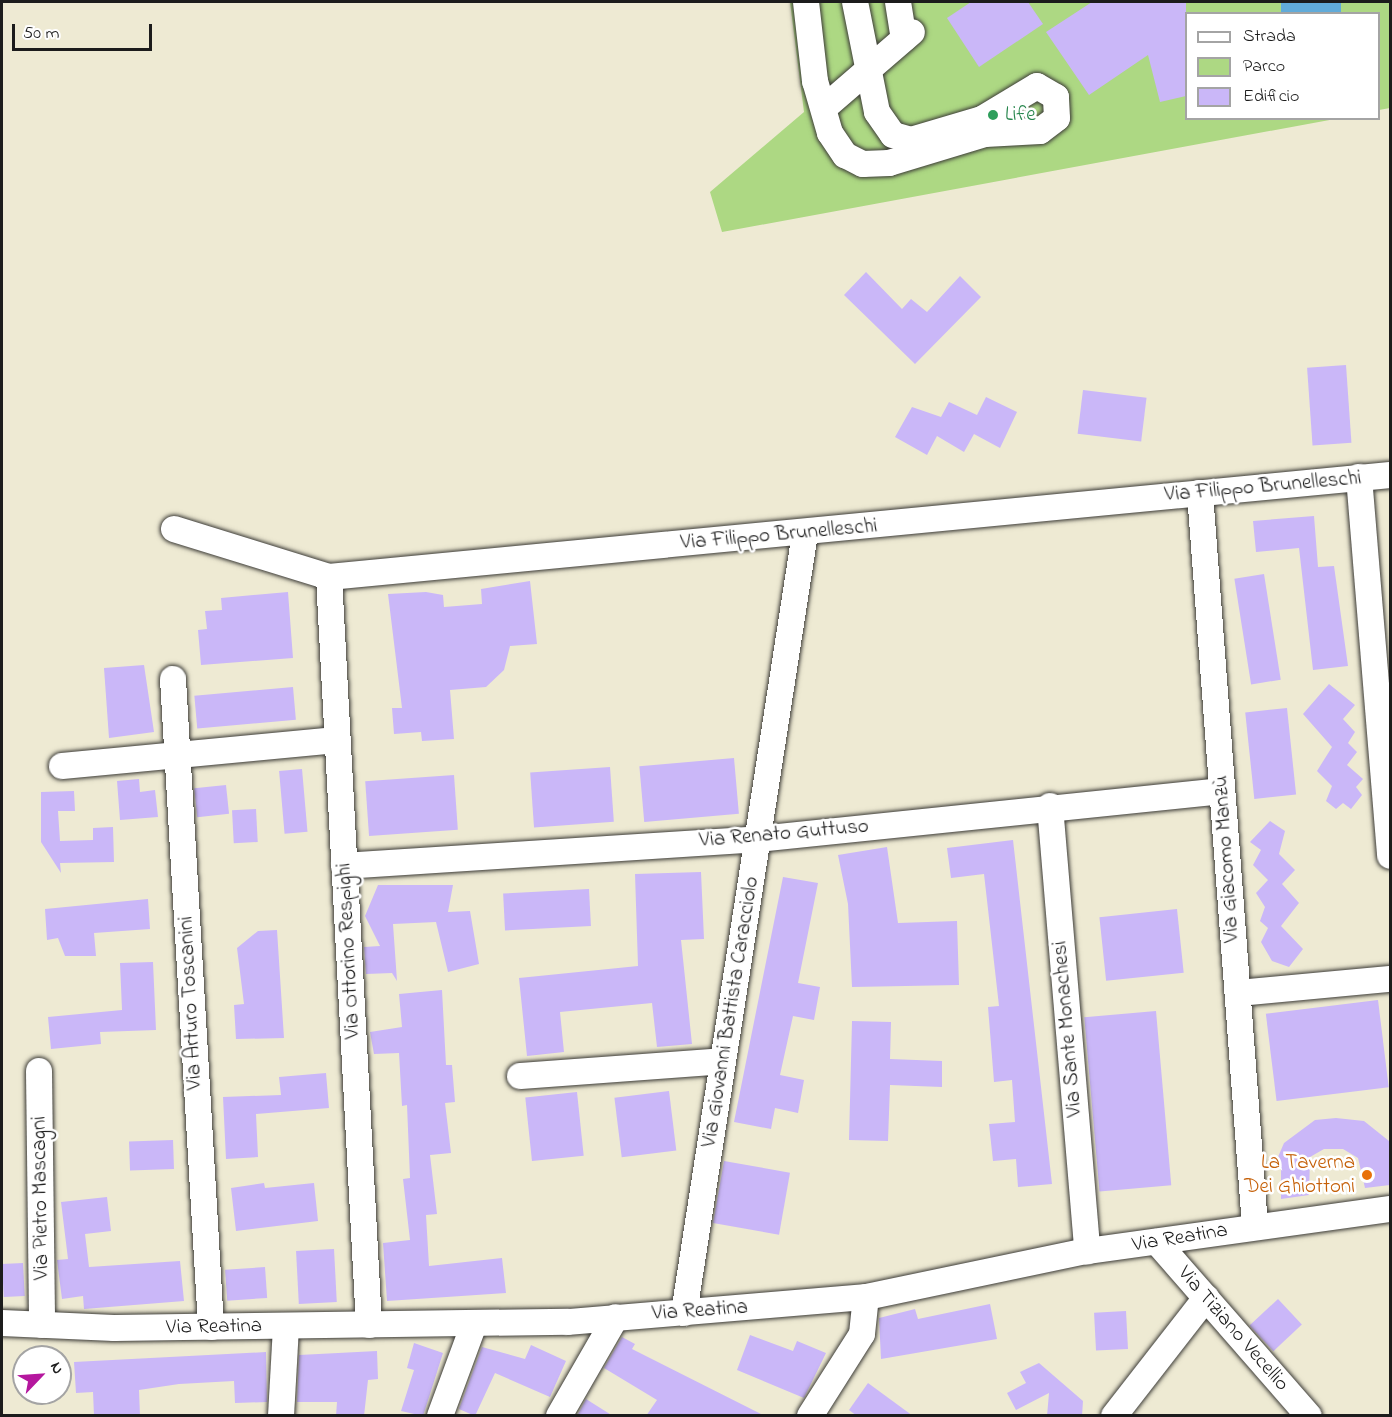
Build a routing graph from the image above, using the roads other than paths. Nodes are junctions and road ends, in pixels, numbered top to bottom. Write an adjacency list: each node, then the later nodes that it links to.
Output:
1 (806, 2): 5 (street)
2 (855, 2): 4 (street)
3 (906, 17): 4 (street)
4 (866, 72): 5 (street); 5 (street)
5 (824, 108)
6 (1390, 475): 7 (street, Via Filippo Brunelleschi)
7 (1359, 477): 8 (street, Via Filippo Brunelleschi); 19 (street)
8 (1200, 493): 10 (street, Via Filippo Brunelleschi); 16 (street, Via Giacomo Manzù)
9 (174, 529): 11 (street, Via Filippo Brunelleschi)
10 (805, 533): 11 (street, Via Filippo Brunelleschi); 18 (street, Via Giovanni Battista Caracciolo)
11 (329, 577): 13 (street, Via Ottorino Respighi)
12 (173, 679): 14 (street, Via Arturo Toscanini)
13 (337, 740): 14 (street); 20 (street, Via Ottorino Respighi)
14 (177, 755): 15 (street); 39 (street, Via Arturo Toscanini)
15 (62, 766)
16 (1222, 791): 17 (street, Via Renato Guttuso); 22 (street, Via Giacomo Manzù)
17 (1050, 806): 18 (street, Via Renato Guttuso); 29 (street, Via Sante Monachesi)
18 (758, 839): 20 (street, Via Renato Guttuso); 23 (street, Via Giovanni Battista Caracciolo)
19 (1390, 856)
20 (344, 866): 37 (street, Via Ottorino Respighi)
21 (1390, 979): 22 (street)
22 (1238, 993): 27 (street, Via Giacomo Manzù)
23 (722, 1061): 25 (street); 32 (street, Via Giovanni Battista Caracciolo)
24 (39, 1071): 36 (street, Via Pietro Mascagni)
25 (520, 1076)
26 (1390, 1209): 27 (street, Via Reatina)
27 (1255, 1226): 28 (street, Via Reatina)
28 (1157, 1242): 29 (street, Via Reatina); 31 (street, Via Tiziano Vecellio)
29 (1087, 1251): 30 (street, Via Reatina)
30 (866, 1297): 32 (street, Via Reatina); 43 (street)
31 (1206, 1298): 44 (street); 45 (street, Via Tiziano Vecellio)
32 (684, 1313): 33 (street, Via Reatina)
33 (616, 1317): 35 (street, Via Reatina); 42 (street)
34 (2, 1323): 36 (street, Via Reatina)
35 (474, 1324): 37 (street, Via Reatina); 41 (street)
36 (42, 1325): 39 (street, Via Reatina)
37 (369, 1325): 38 (street, Via Reatina)
38 (286, 1326): 39 (street, Via Reatina); 40 (street)
39 (211, 1327)
40 (281, 1416)
41 (440, 1416)
42 (559, 1416)
43 (810, 1416)
44 (1114, 1416)
45 (1309, 1416)

